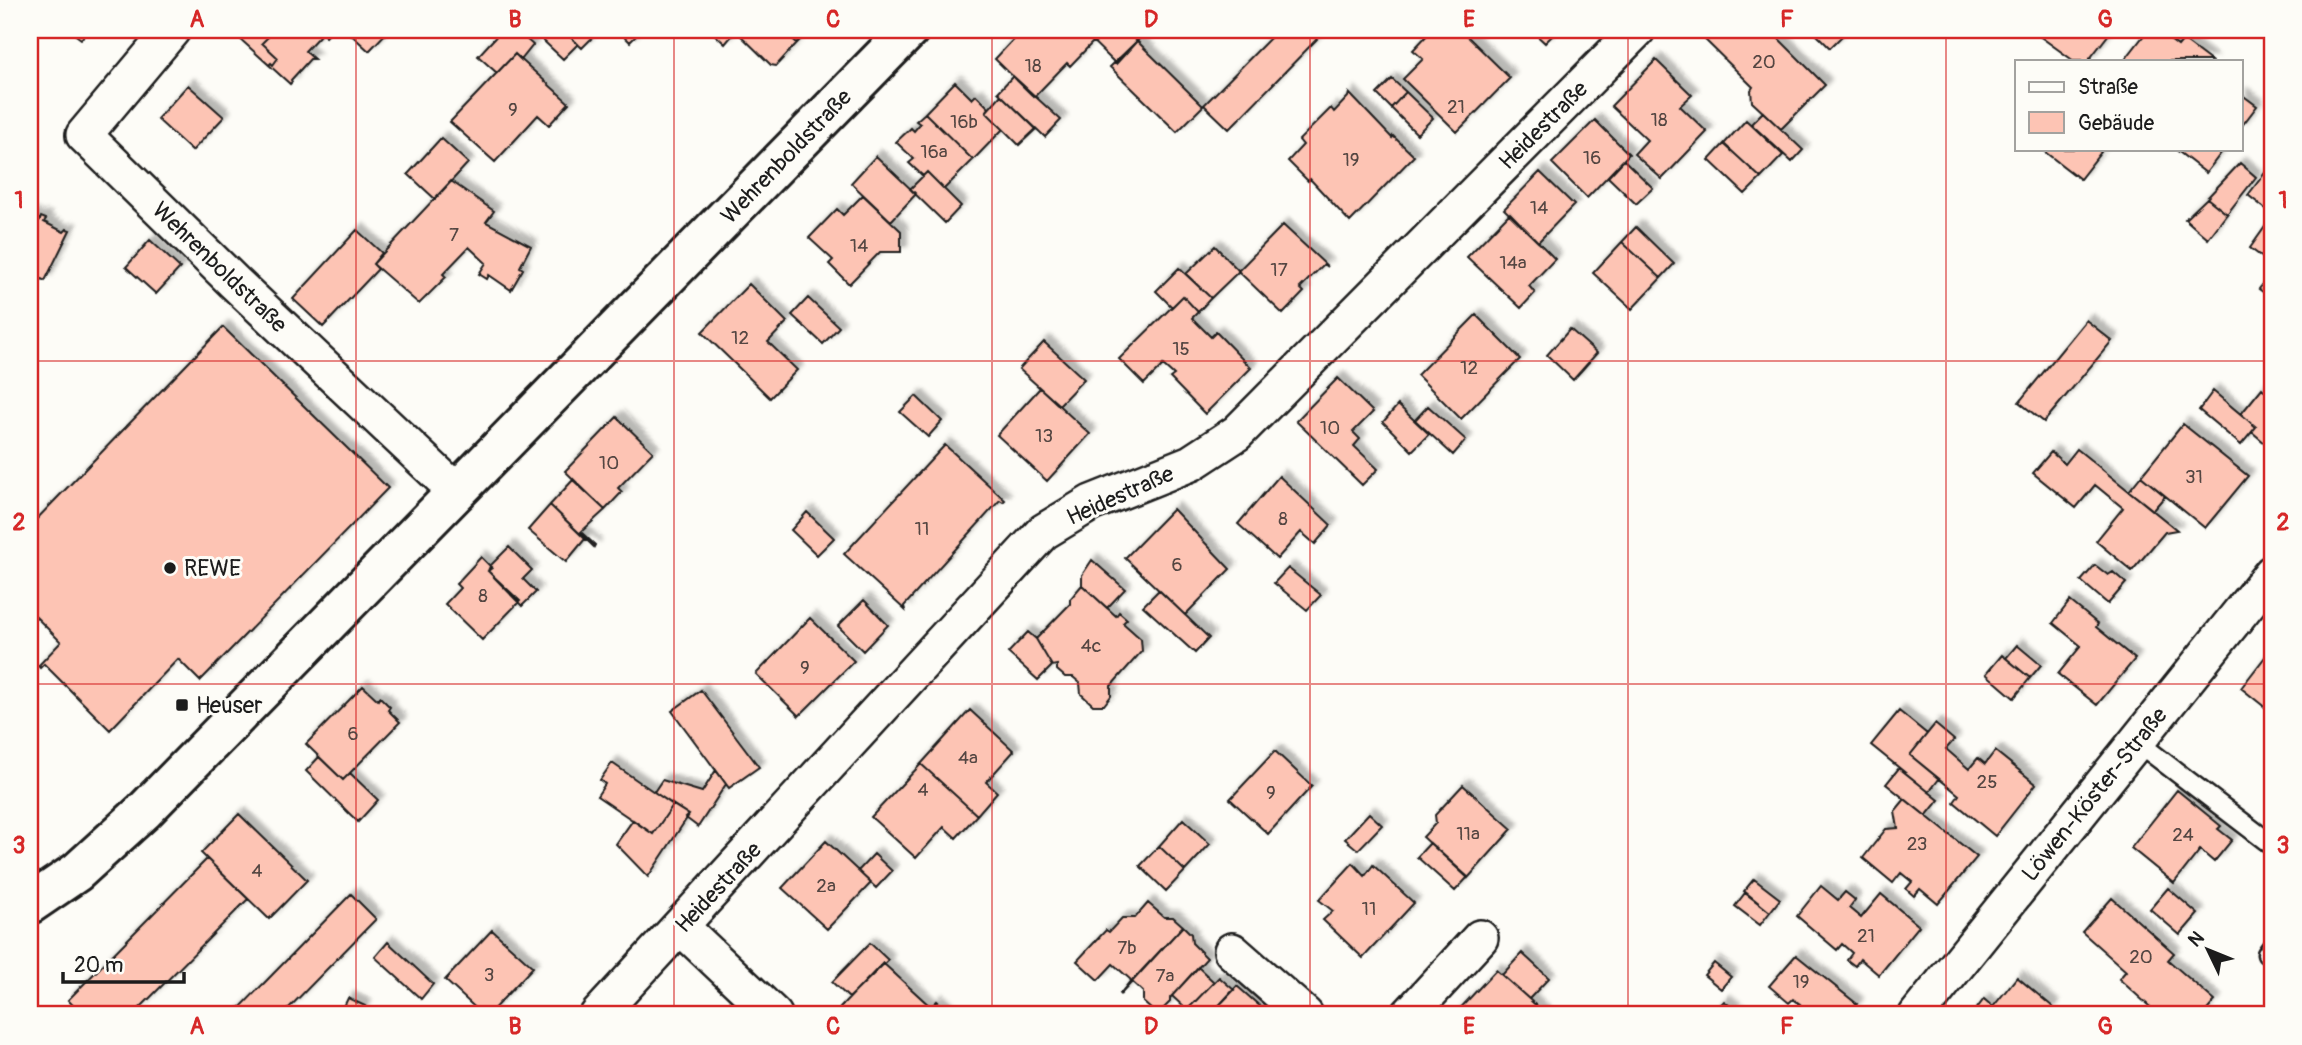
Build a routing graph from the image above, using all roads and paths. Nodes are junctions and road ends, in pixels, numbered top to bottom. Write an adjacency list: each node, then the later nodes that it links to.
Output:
1 (172, 30): 4 (street, Wehrenboldstraße)
2 (909, 30): 4 (street, Wehrenboldstraße)
3 (1637, 30): 9 (street, Heidestraße)
4 (457, 492): 8 (street, Wehrenboldstraße)
5 (2272, 573): 6 (street, Löwen-Köster-Straße)
6 (2136, 741): 7 (lane); 16 (street, Löwen-Köster-Straße)
7 (2272, 845)
8 (30, 904)
9 (681, 927): 12 (street, Heidestraße); 13 (street)
10 (1480, 938): 15 (street)
11 (1232, 951): 14 (street)
12 (598, 1015)
13 (774, 1015)
14 (1305, 1015)
15 (1409, 1015)
16 (1917, 1015)

